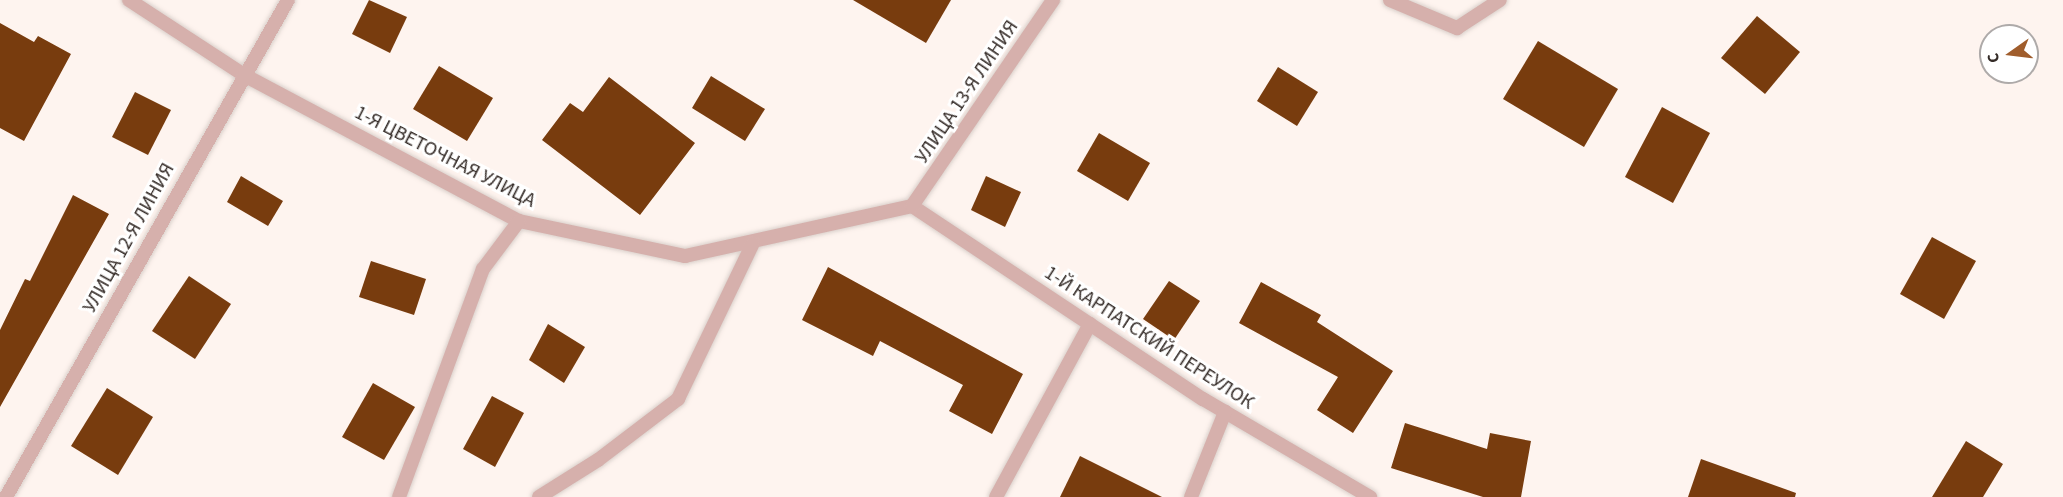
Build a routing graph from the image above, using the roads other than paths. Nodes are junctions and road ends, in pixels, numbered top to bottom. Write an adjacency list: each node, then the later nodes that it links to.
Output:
1 (129, 0): 6 (lane, 1-Я ЦВЕТОЧНАЯ УЛИЦА)
2 (288, 0): 6 (lane, УЛИЦА 12-Я ЛИНИЯ)
3 (1053, 0): 7 (lane, УЛИЦА 13-Я ЛИНИЯ)
4 (1390, 0): 5 (lane)
5 (1500, 0)
6 (244, 75): 8 (lane, 1-Я ЦВЕТОЧНАЯ УЛИЦА); 12 (lane, УЛИЦА 12-Я ЛИНИЯ)
7 (912, 206): 9 (lane, 1-Я ЦВЕТОЧНАЯ УЛИЦА); 10 (lane, 1-Й КАРПАТСКИЙ ПЕРЕУЛОК)
8 (519, 221): 9 (lane, 1-Я ЦВЕТОЧНАЯ УЛИЦА); 13 (lane)
9 (753, 243): 14 (lane)
10 (1090, 324): 11 (lane, 1-Й КАРПАТСКИЙ ПЕРЕУЛОК); 15 (lane)
11 (1225, 412): 16 (lane); 17 (lane, 1-Й КАРПАТСКИЙ ПЕРЕУЛОК)
12 (6, 497)
13 (399, 497)
14 (538, 497)
15 (996, 497)
16 (1191, 497)
17 (1370, 497)

